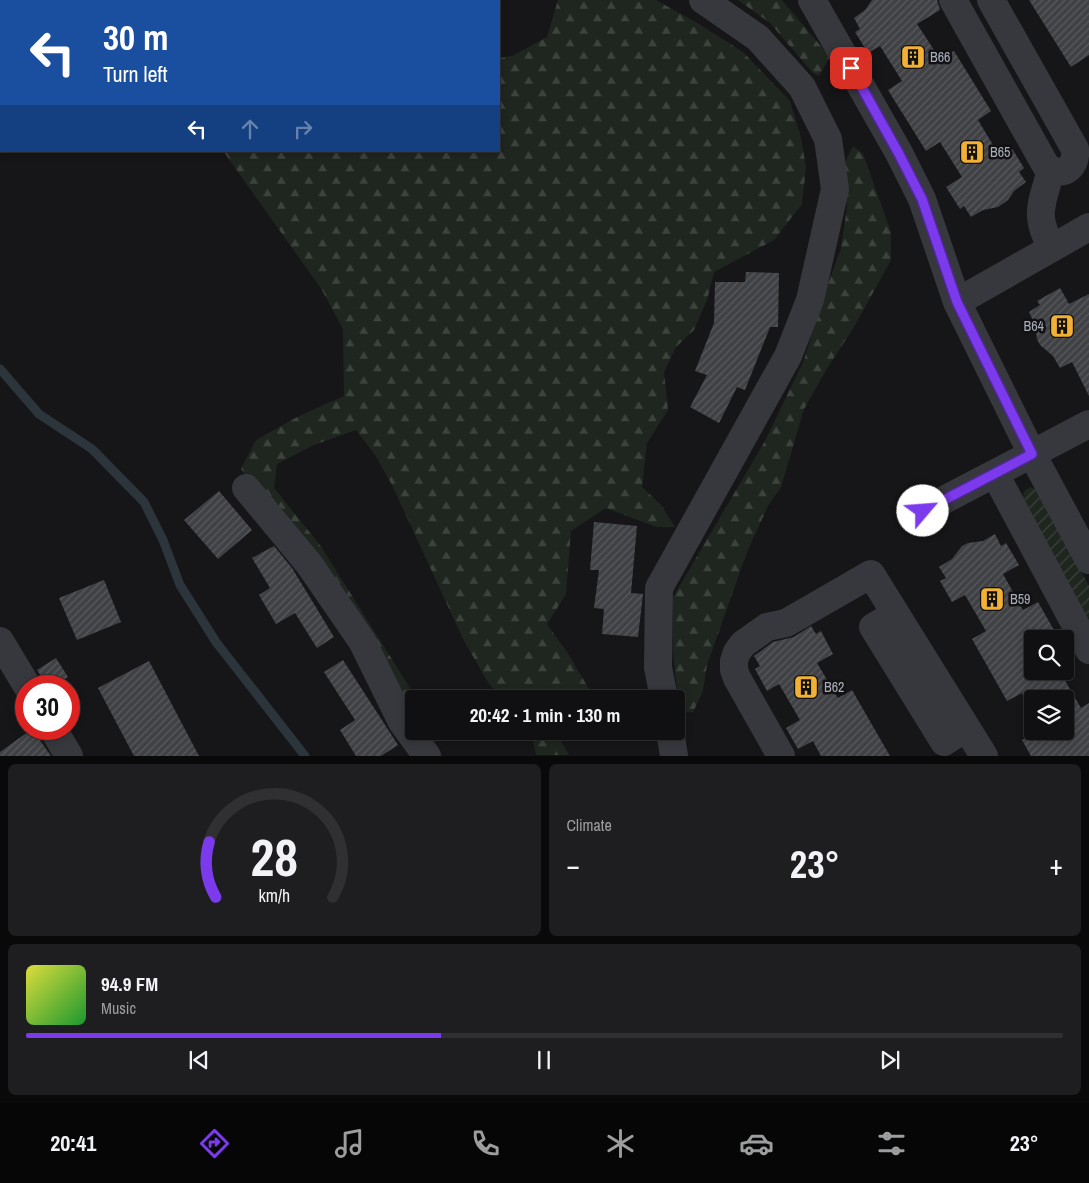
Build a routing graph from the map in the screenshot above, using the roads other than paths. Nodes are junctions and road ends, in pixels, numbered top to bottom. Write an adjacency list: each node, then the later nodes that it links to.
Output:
1 (703, 0): 18 (street)
2 (812, 0): 8 (street)
3 (953, 0): 5 (street)
4 (991, 0): 5 (street)
5 (1051, 170): 7 (street)
6 (1089, 227): 7 (street)
7 (1052, 248): 8 (street)
8 (957, 302): 10 (street)
9 (1089, 424): 10 (street)
10 (1032, 454): 11 (street); 14 (street)
11 (994, 474): 13 (street); 16 (street)
12 (246, 488): 22 (street)
13 (923, 511)
14 (1089, 560)
15 (0, 642): 17 (street)
16 (1089, 650)
17 (20, 675)
18 (662, 690)
19 (60, 740): 21 (street)
20 (671, 740): 23 (street)
21 (69, 756)
22 (427, 756)
23 (674, 756)
24 (781, 756): 25 (street)
25 (984, 756)

